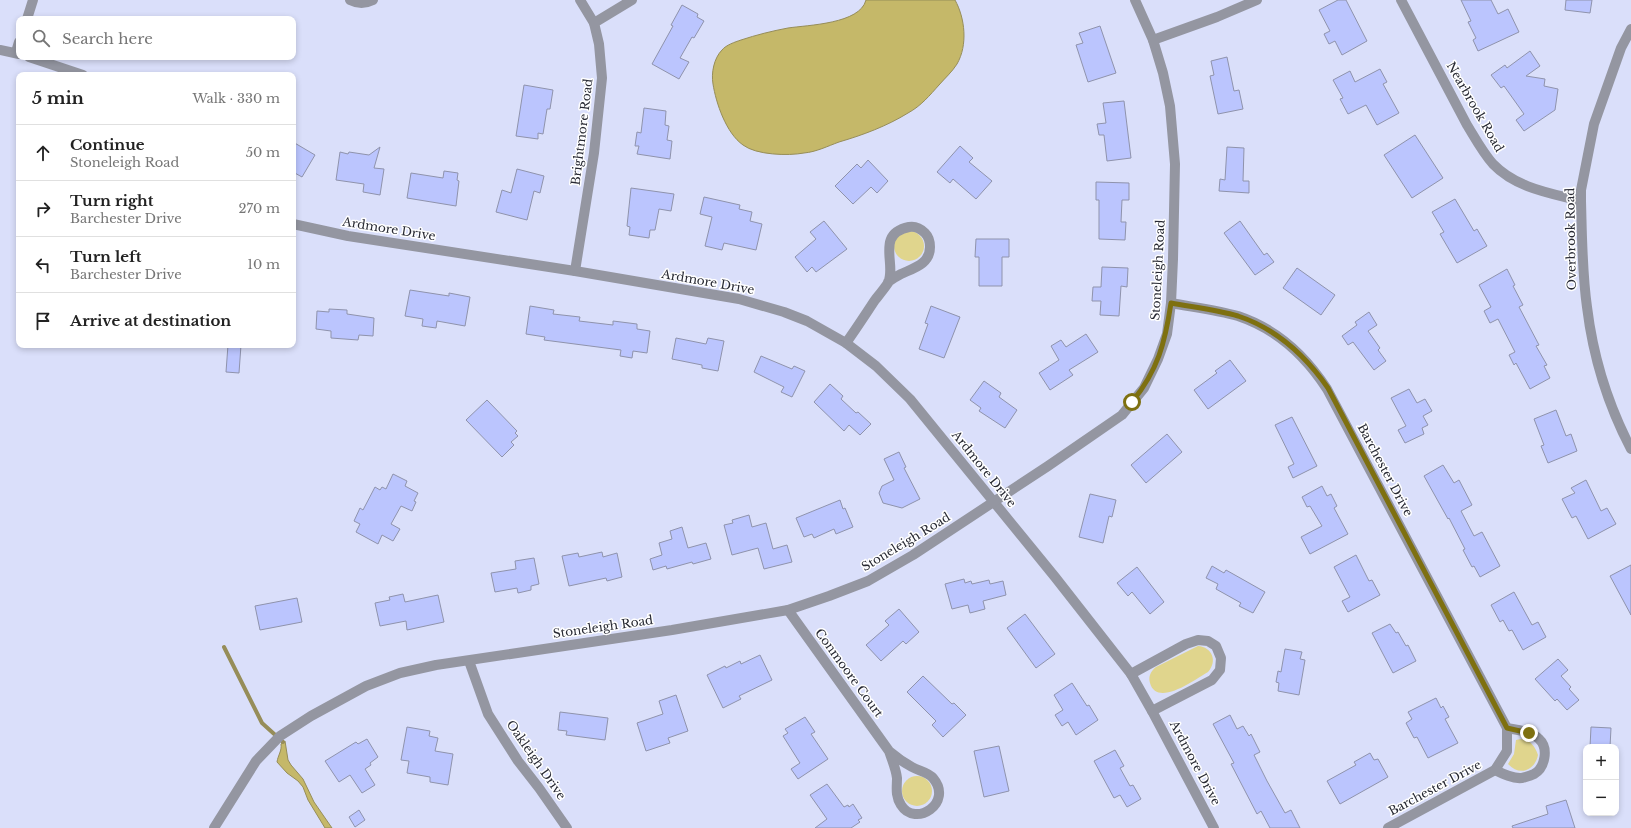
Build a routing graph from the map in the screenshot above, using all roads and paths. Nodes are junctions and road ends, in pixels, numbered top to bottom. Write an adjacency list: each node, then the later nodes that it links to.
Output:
1 (33, 0): 9 (street)
2 (350, 0): 3 (street)
3 (373, 0)
4 (580, 0): 10 (street, Brightmore Road)
5 (632, 0): 10 (street)
6 (1135, 0): 12 (street, Stoneleigh Road)
7 (1257, 0): 12 (street)
8 (1401, 0): 17 (street, Nearbrook Road)
9 (28, 16)
10 (594, 22): 19 (street, Brightmore Road)
11 (1631, 29): 17 (street, Overbrook Road)
12 (1153, 40): 21 (street, Stoneleigh Road)
13 (0, 50): 14 (street)
14 (16, 53)
15 (38, 60): 16 (street)
16 (73, 72)
17 (1581, 201): 23 (street, Overbrook Road)
18 (296, 225): 19 (street, Ardmore Drive)
19 (575, 271): 22 (street, Ardmore Drive)
20 (888, 282): 20 (street); 22 (street)
21 (1171, 303): 24 (street, Stoneleigh Road); 29 (street, Barchester Drive)
22 (846, 343): 24 (street, Ardmore Drive)
23 (1631, 449)
24 (993, 502): 25 (street, Stoneleigh Road); 27 (street, Ardmore Drive)
25 (788, 610): 26 (street, Stoneleigh Road); 30 (street, Conmoore Court)
26 (469, 660): 32 (street, Stoneleigh Road); 33 (street, Oakleigh Drive)
27 (1131, 674): 28 (street, Ardmore Drive); 28 (street)
28 (1152, 711): 34 (street, Ardmore Drive)
29 (1507, 728): 31 (street, Barchester Drive); 31 (street, Barchester Drive)
30 (889, 751): 30 (street, Conmoore Court)
31 (1495, 770): 35 (street, Barchester Drive)
32 (214, 828)
33 (567, 828)
34 (1214, 828)
35 (1388, 828)

